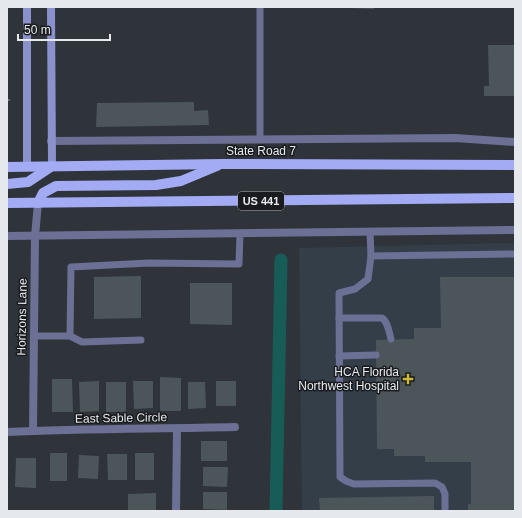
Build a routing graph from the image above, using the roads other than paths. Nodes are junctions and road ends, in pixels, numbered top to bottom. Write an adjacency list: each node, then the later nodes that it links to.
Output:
1 (27, 7): 9 (street)
2 (51, 7): 5 (street)
3 (260, 7): 4 (lane)
4 (260, 140): 5 (street); 6 (street)
5 (51, 141): 10 (street)
6 (515, 142)
7 (222, 164): 8 (main road, State Road 7); 10 (main road, State Road 7); 15 (main road)
8 (515, 165)
9 (27, 166): 10 (main road, State Road 7); 11 (main road, State Road 7)
10 (52, 166): 12 (main road)
11 (7, 167)
12 (7, 184)
13 (515, 198): 15 (main road, US 441)
14 (7, 203): 15 (main road, US 441)
15 (38, 203): 20 (street, Horizons Lane)
16 (515, 230): 17 (street)
17 (370, 232): 18 (street); 23 (lane)
18 (240, 233): 20 (street); 26 (lane)
19 (7, 236): 20 (street)
20 (35, 236): 25 (street, Horizons Lane)
21 (515, 250): 22 (lane)
22 (511, 254): 23 (lane)
23 (371, 256): 24 (lane)
24 (339, 318): 27 (lane); 30 (lane)
25 (34, 336): 26 (lane); 33 (street, Horizons Lane)
26 (70, 336): 28 (lane)
27 (391, 339)
28 (141, 340)
29 (376, 355): 30 (lane)
30 (339, 356): 36 (lane)
31 (235, 427): 32 (street, East Sable Circle)
32 (177, 429): 33 (street, East Sable Circle); 35 (street)
33 (33, 431): 34 (street, East Sable Circle)
34 (7, 432)
35 (176, 511)
36 (445, 511)

